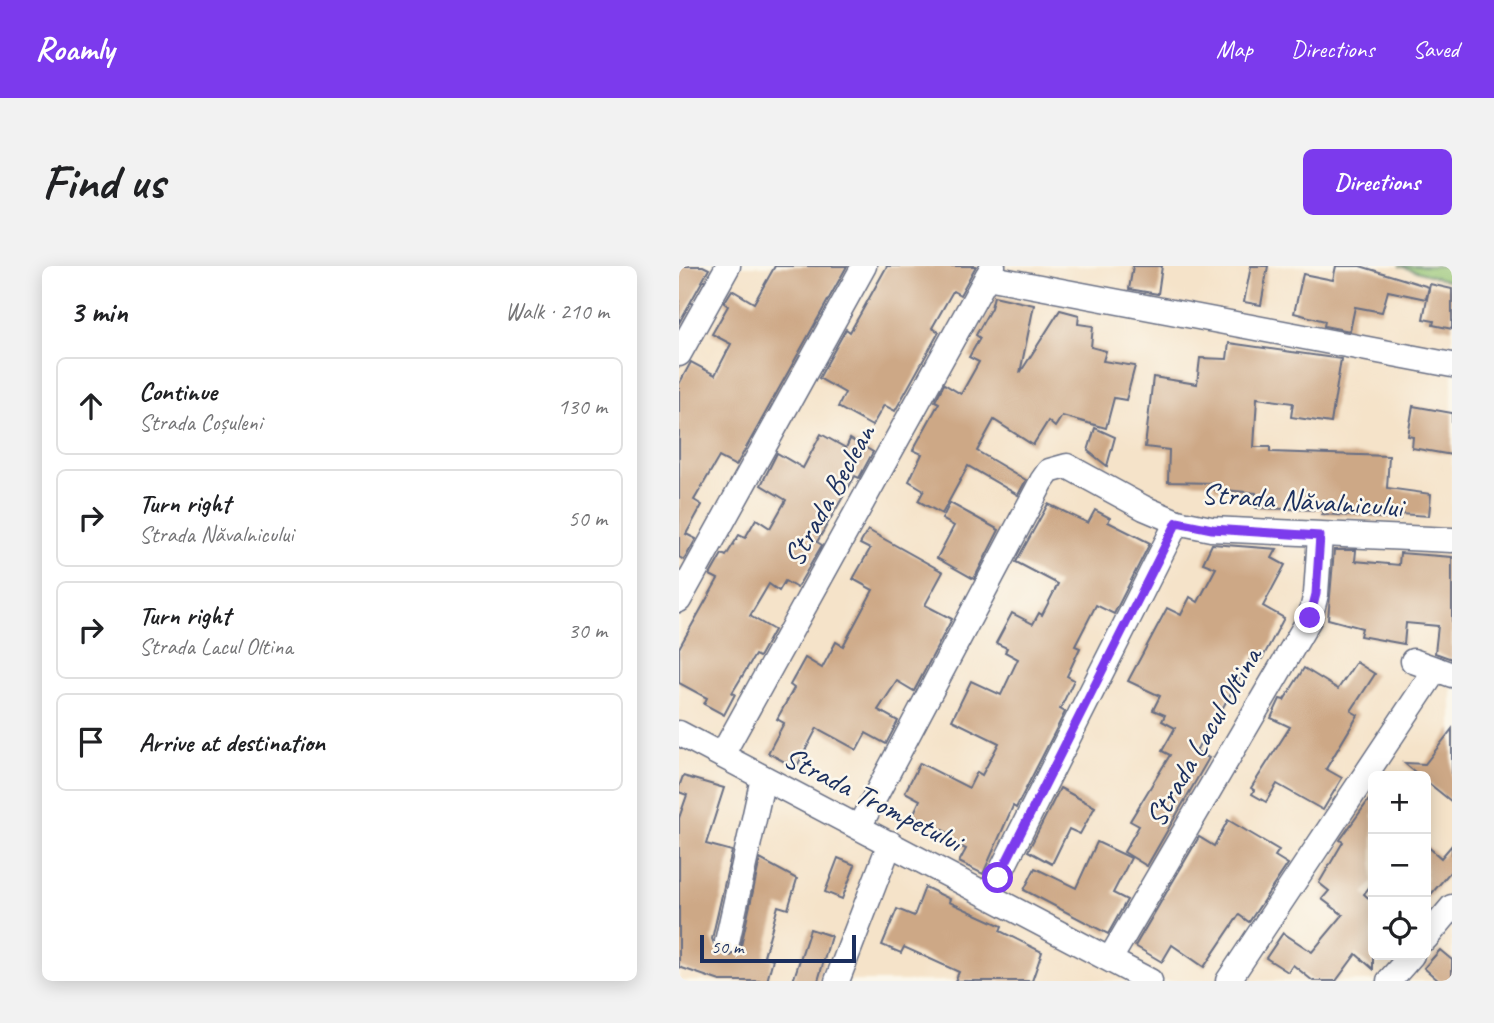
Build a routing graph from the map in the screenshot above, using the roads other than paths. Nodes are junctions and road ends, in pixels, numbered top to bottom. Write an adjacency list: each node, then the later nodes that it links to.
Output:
1 (728, 266): 4 (street)
2 (864, 266): 9 (street)
3 (990, 271): 5 (street); 13 (street, Strada Beclean)
4 (679, 354)
5 (1452, 365)
6 (1177, 522): 7 (street, Strada Năvalnicului); 15 (street, Strada Năvalnicului); 17 (street)
7 (1320, 536): 8 (street, Strada Năvalnicului); 21 (street, Strada Lacul Oltina)
8 (1452, 540)
9 (679, 600)
10 (1413, 661): 11 (street)
11 (1444, 672): 25 (street)
12 (679, 733): 13 (street, Strada Trompetului)
13 (722, 755): 14 (street, Strada Trompetului)
14 (763, 778): 15 (street, Strada Trompetului); 20 (street)
15 (859, 828): 16 (street, Strada Trompetului)
16 (890, 843): 17 (street, Strada Trompetului); 23 (street)
17 (989, 895): 21 (street, Strada Trompetului)
18 (1452, 907): 19 (street)
19 (1431, 932)
20 (727, 942)
21 (1109, 960): 24 (street, Strada Trompetului)
22 (1408, 960): 26 (street)
23 (837, 981)
24 (1150, 981)
25 (1228, 981)
26 (1389, 981)

